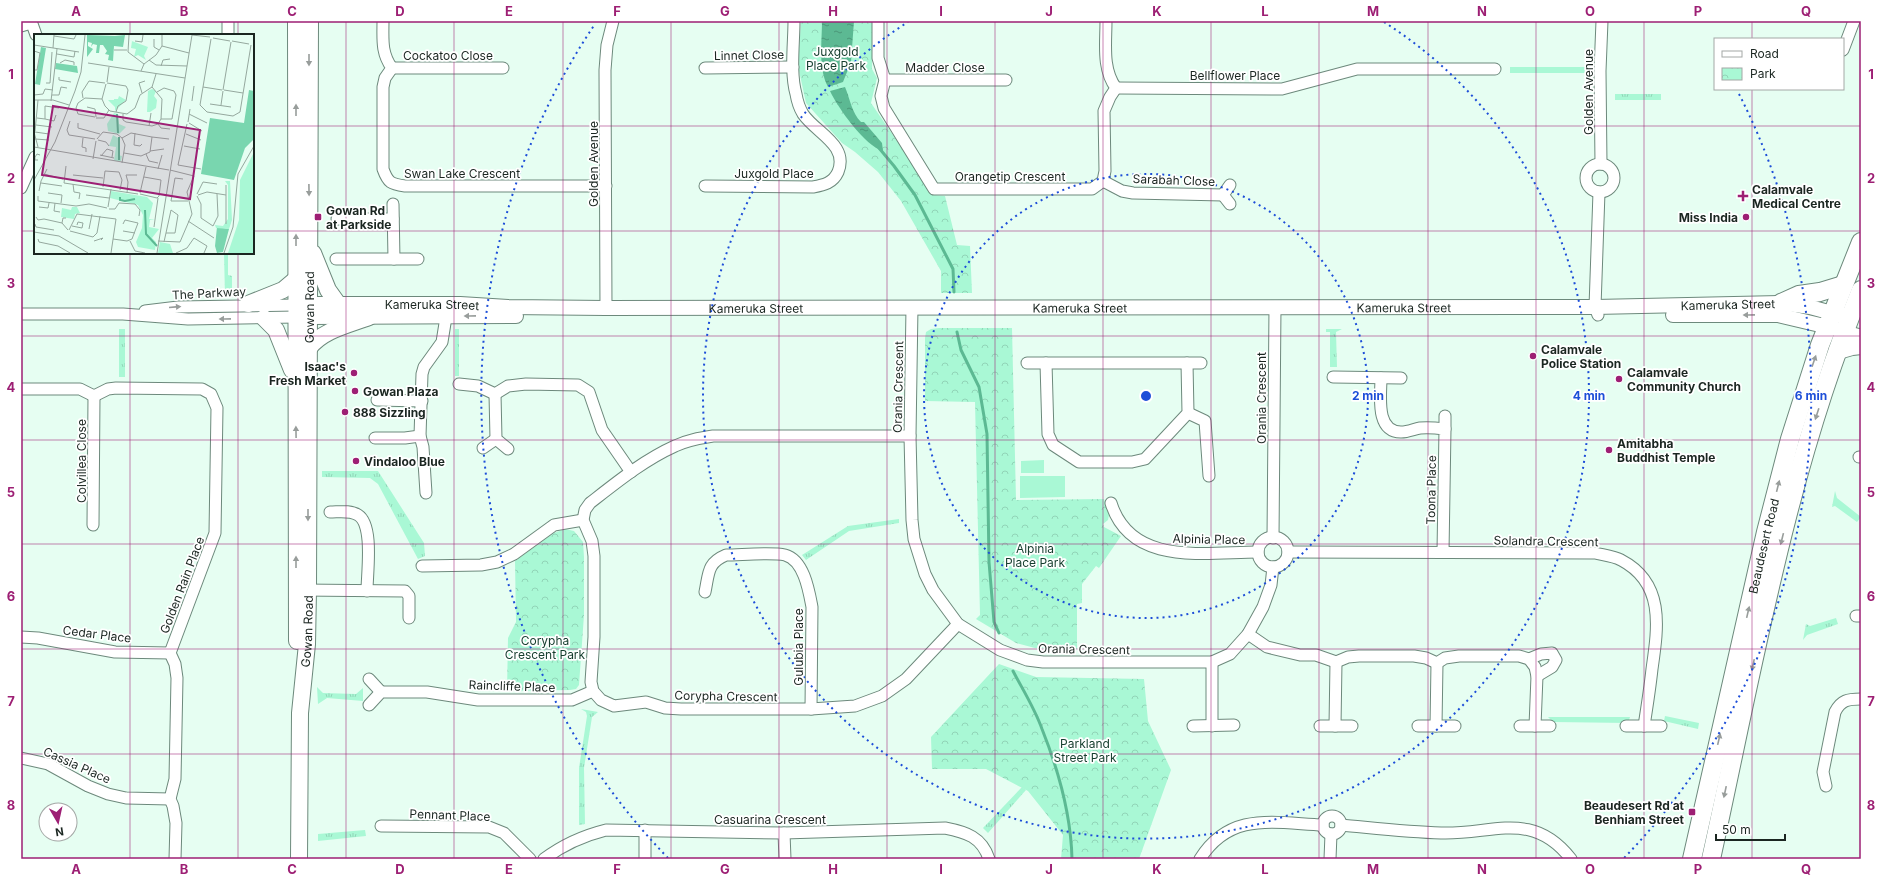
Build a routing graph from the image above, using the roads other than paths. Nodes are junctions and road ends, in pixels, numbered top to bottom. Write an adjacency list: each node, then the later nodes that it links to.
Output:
1 (228, 21): 13 (street)
2 (296, 21): 41 (main road, Gowan Road, one-way to 2)
3 (310, 21): 37 (main road, Gowan Road, one-way to 37)
4 (383, 21): 16 (street)
5 (613, 21): 27 (street, Golden Avenue)
6 (794, 21): 15 (street, Juxgold Place)
7 (878, 21): 20 (street, Orangetip Crescent)
8 (1106, 21): 22 (street)
9 (1602, 21): 24 (street, Golden Avenue)
10 (1854, 21): 14 (street)
11 (28, 23): 12 (street)
12 (35, 34)
13 (228, 34)
14 (1844, 47)
15 (793, 67): 18 (street, Linnet Close); 28 (street, Juxgold Place)
16 (392, 68): 17 (street, Cockatoo Close); 27 (street, Swan Lake Crescent)
17 (504, 68)
18 (705, 68)
19 (1495, 69): 22 (street, Bellflower Place)
20 (885, 80): 21 (street, Madder Close); 25 (street, Orangetip Crescent)
21 (1006, 80)
22 (1116, 88): 25 (street)
23 (34, 160): 29 (street)
24 (1601, 164): 30 (street); 30 (street)
25 (1103, 181): 31 (street, Sarabah Close)
26 (1230, 185): 31 (street, Sarabah Close)
27 (606, 186): 47 (street, Golden Avenue)
28 (705, 186)
29 (21, 188)
30 (1599, 192): 52 (street)
31 (1223, 195): 33 (street, Sarabah Close)
32 (393, 204): 35 (street)
33 (1230, 204)
34 (337, 219): 35 (street)
35 (393, 219): 39 (street)
36 (1861, 242): 42 (highway, Beaudesert Road)
37 (310, 246): 46 (main road); 49 (main road, Gowan Road)
38 (336, 259): 39 (street)
39 (394, 259): 40 (street)
40 (418, 259)
41 (296, 280): 45 (main road); 49 (main road, Gowan Road)
42 (1843, 285): 44 (highway); 57 (highway, Beaudesert Road)
43 (1861, 290): 58 (highway, Beaudesert Road)
44 (1781, 303): 52 (street, Kameruka Street); 57 (street, Kameruka Street)
45 (248, 304): 49 (street, The Parkway); 54 (street, The Parkway, one-way to 45)
46 (338, 304): 48 (street, Kameruka Street); 49 (street, Kameruka Street)
47 (606, 308): 48 (street, Kameruka Street); 50 (street, Kameruka Street)
48 (446, 310): 50 (street, Kameruka Street, one-way to 48); 55 (street, Kameruka Street); 75 (street)
49 (302, 311): 55 (street, Kameruka Street); 56 (street, The Parkway); 60 (main road, Gowan Road); 69 (main road, Gowan Road)
50 (912, 311): 51 (street, Kameruka Street); 80 (street, Orania Crescent)
51 (1275, 311): 52 (street, Kameruka Street); 92 (street, Orania Crescent)
52 (1597, 311): 57 (street, Kameruka Street, one-way to 52)
53 (21, 314): 54 (street, The Parkway)
54 (123, 314): 56 (street, The Parkway, one-way to 54)
55 (370, 317): 60 (main road)
56 (264, 318): 69 (main road)
57 (1829, 320): 58 (street, Kameruka Street); 151 (highway, Beaudesert Road, one-way to 57)
58 (1854, 327): 61 (highway, Beaudesert Road)
59 (1861, 345): 61 (highway)
60 (309, 348): 98 (main road, Gowan Road, one-way to 98)
61 (1838, 350): 152 (highway, Beaudesert Road, one-way to 152)
62 (1027, 363): 63 (street)
63 (1046, 363): 64 (street); 76 (street)
64 (1187, 363): 65 (street); 76 (street)
65 (1201, 363)
66 (1333, 377): 67 (street)
67 (1381, 378): 68 (street); 78 (street)
68 (1401, 378)
69 (296, 379): 98 (main road, Gowan Road, one-way to 69)
70 (459, 384): 72 (street)
71 (21, 389): 73 (street)
72 (495, 394): 82 (street); 85 (street)
73 (94, 396): 91 (street, Colvillea Close); 105 (street, Golden Rain Place)
74 (377, 400): 75 (street)
75 (422, 401): 79 (street)
76 (1188, 413): 86 (street)
77 (1445, 416): 78 (street, Toona Place)
78 (1445, 428): 95 (street, Toona Place)
79 (420, 436): 81 (street); 87 (street)
80 (910, 436): 85 (street); 102 (street, Orania Crescent)
81 (376, 438)
82 (496, 439): 83 (street); 84 (street)
83 (483, 448)
84 (508, 449)
85 (631, 472): 90 (street)
86 (1209, 476)
87 (426, 493)
88 (1111, 503): 93 (street, Alpinia Place)
89 (330, 512): 99 (street)
90 (583, 520): 96 (street); 112 (street)
91 (93, 525)
92 (1273, 538): 93 (street); 94 (street)
93 (1258, 552): 97 (street)
94 (1288, 552): 95 (street, Solandra Crescent); 97 (street)
95 (1443, 552): 130 (street, Solandra Crescent)
96 (422, 566)
97 (1273, 567): 103 (street, Orania Crescent)
98 (302, 590): 99 (street); 142 (main road, Gowan Road)
99 (367, 591): 101 (street)
100 (705, 592): 116 (street, Gulubia Place)
101 (409, 618)
102 (958, 624): 107 (street, Orania Crescent); 116 (street, Corypha Crescent)
103 (1248, 634): 107 (street, Orania Crescent); 108 (street)
104 (21, 637): 105 (street, Cedar Place)
105 (170, 653): 134 (street, Golden Rain Place)
106 (1530, 659): 109 (street); 110 (street); 110 (street)
107 (1212, 662): 118 (street)
108 (1336, 662): 109 (street); 121 (street)
109 (1437, 663): 124 (street)
110 (1537, 676): 127 (street)
111 (369, 679): 113 (street)
112 (593, 691): 113 (street, Raincliffe Place); 116 (street, Corypha Crescent)
113 (381, 692): 115 (street)
114 (1861, 699): 133 (street)
115 (369, 705)
116 (811, 710)
117 (1193, 726): 118 (street)
118 (1212, 726): 119 (street)
119 (1234, 726)
120 (1320, 726): 121 (street)
121 (1335, 726): 122 (street)
122 (1352, 726)
123 (1418, 726): 124 (street)
124 (1436, 726): 125 (street)
125 (1454, 726)
126 (1520, 726): 127 (street)
127 (1535, 726): 128 (street)
128 (1550, 726)
129 (1626, 726): 130 (street)
130 (1644, 726): 131 (street)
131 (1661, 726)
132 (21, 758): 134 (street, Cassia Place)
133 (1826, 786)
134 (170, 799): 141 (street, Golden Rain Place)
135 (1323, 825): 137 (street); 140 (street); 148 (street)
136 (381, 826): 143 (street, Pennant Place)
137 (1341, 826): 140 (street); 150 (street)
138 (645, 830): 139 (street, Casuarina Crescent); 144 (street, Casuarina Crescent); 145 (street)
139 (784, 833): 146 (street); 147 (street, Casuarina Crescent)
140 (1331, 834): 149 (street)
141 (175, 859)
142 (299, 859)
143 (530, 859)
144 (544, 859)
145 (645, 859)
146 (784, 859)
147 (989, 859)
148 (1200, 859)
149 (1330, 859)
150 (1571, 859)
151 (1692, 859)
152 (1710, 859)

